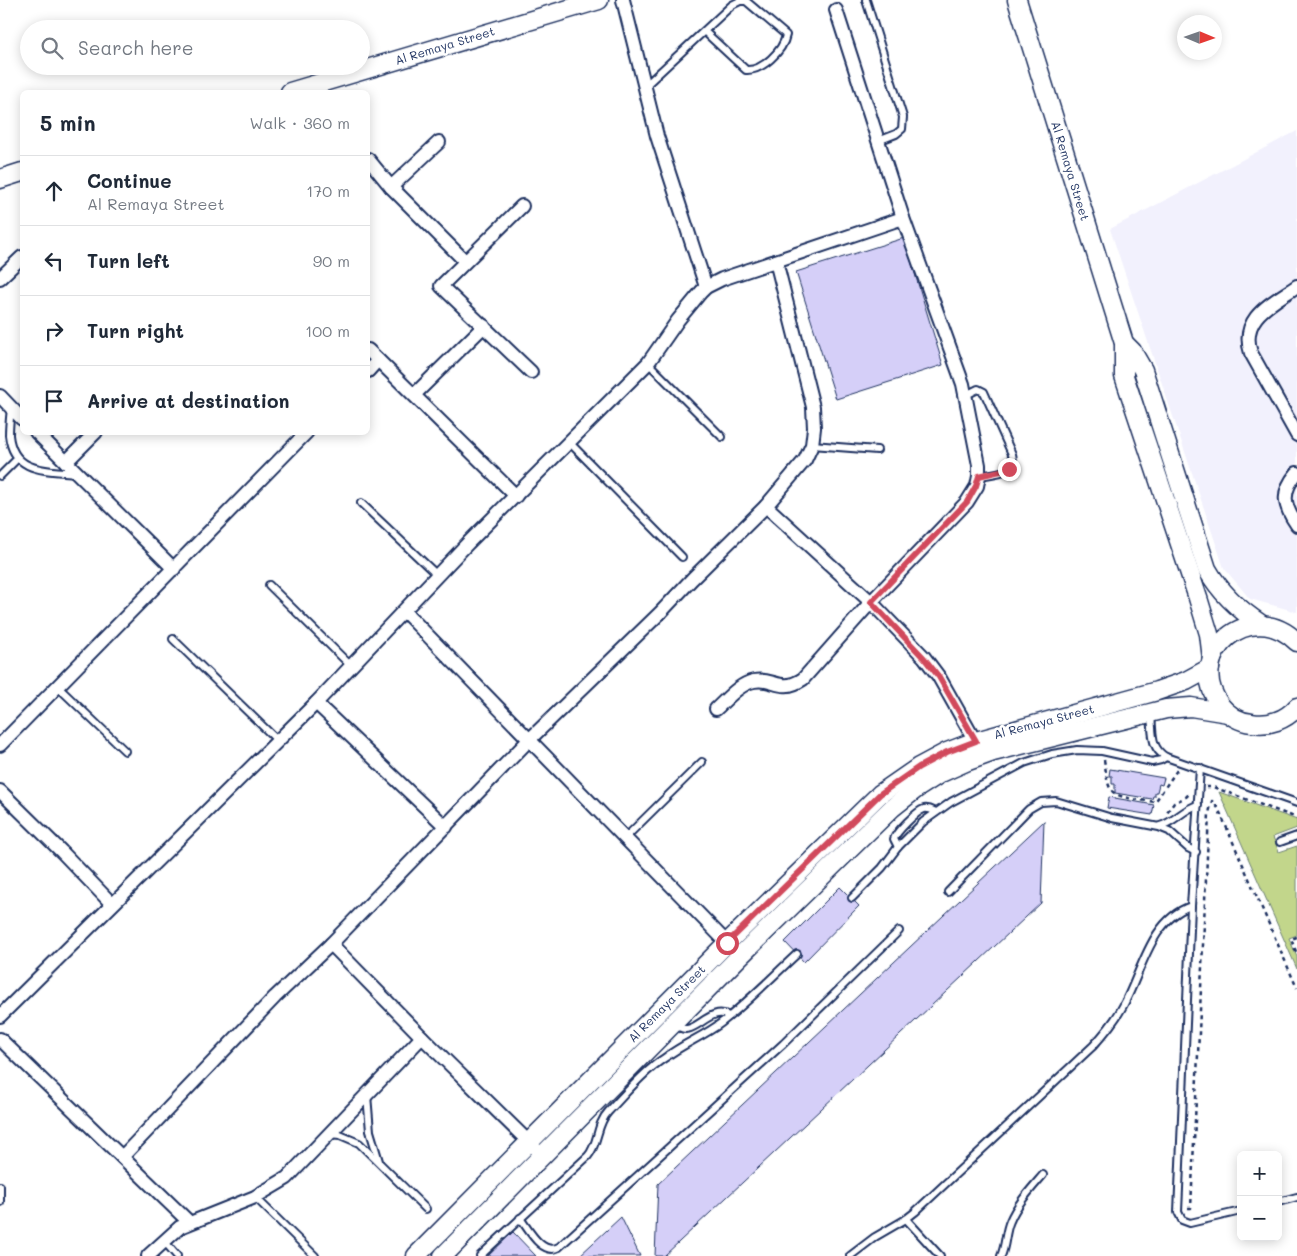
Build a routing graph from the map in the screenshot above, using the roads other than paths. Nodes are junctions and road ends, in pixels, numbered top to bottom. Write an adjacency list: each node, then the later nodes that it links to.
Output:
1 (599, 0): 7 (street, Al Remaya Street)
2 (623, 0): 9 (street)
3 (866, 0): 11 (lane)
4 (1017, 0): 26 (street, Al Remaya Street)
5 (836, 10): 11 (street)
6 (704, 31): 6 (lane); 9 (lane)
7 (370, 68)
8 (347, 75): 10 (street, Al Remaya Street)
9 (645, 86): 23 (street)
10 (297, 90)
11 (878, 141): 18 (street)
12 (438, 142): 16 (street)
13 (370, 161): 16 (street)
14 (20, 173): 15 (street)
15 (0, 179)
16 (391, 187): 20 (street)
17 (522, 206): 20 (street)
18 (903, 218): 21 (street); 33 (street)
19 (20, 259): 22 (street)
20 (465, 261): 25 (street)
21 (776, 261): 23 (street); 43 (street)
22 (0, 278)
23 (706, 286): 29 (street)
24 (1297, 286): 40 (street)
25 (484, 326): 31 (street); 32 (street)
26 (1124, 343): 61 (street, Al Remaya Street); 64 (street, Al Remaya Street)
27 (370, 352): 28 (street)
28 (378, 360): 30 (street); 32 (street)
29 (648, 363): 41 (lane); 42 (street)
30 (370, 368)
31 (531, 372)
32 (414, 395): 51 (street)
33 (966, 395): 50 (street); 50 (lane)
34 (0, 396): 35 (street)
35 (11, 407): 36 (street); 45 (lane)
36 (20, 417)
37 (39, 435): 46 (street)
38 (93, 435): 46 (street)
39 (304, 435): 56 (street)
40 (1297, 435)
41 (722, 437)
42 (569, 442): 51 (street); 55 (lane)
43 (812, 445): 44 (lane); 53 (street)
44 (877, 450)
45 (18, 459): 47 (lane); 49 (lane)
46 (66, 462): 47 (street)
47 (77, 473): 56 (street)
48 (1297, 473): 54 (street)
49 (0, 476)
50 (979, 476): 59 (street)
51 (516, 496): 57 (street)
52 (361, 503): 57 (lane)
53 (766, 506): 59 (street); 72 (street)
54 (1297, 525)
55 (682, 557)
56 (174, 569): 66 (street)
57 (437, 575): 60 (street)
58 (269, 585): 65 (lane)
59 (871, 602): 68 (street); 75 (street)
60 (404, 611): 65 (street); 72 (street)
61 (1261, 624): 63 (street, Al Remaya Street); 64 (street)
62 (173, 639): 73 (lane)
63 (1297, 642)
64 (1211, 664): 70 (street); 75 (street, Al Remaya Street)
65 (351, 666): 67 (street)
66 (58, 687): 74 (street); 76 (lane)
67 (316, 703): 73 (street); 84 (street)
68 (716, 709)
69 (1150, 712): 70 (street, Al Remaya Street); 75 (street, Al Remaya Street); 77 (lane)
70 (1228, 713): 71 (street, Al Remaya Street)
71 (1294, 715)
72 (529, 740): 84 (street); 87 (street)
73 (278, 741): 93 (street)
74 (0, 745)
75 (979, 748): 96 (street, Al Remaya Street); 99 (street, Al Remaya Street)
76 (125, 751)
77 (1166, 757): 79 (lane); 83 (lane)
78 (702, 762): 87 (lane)
79 (1200, 768): 81 (lane); 82 (lane)
80 (0, 791): 93 (street)
81 (1297, 803)
82 (1198, 805): 85 (lane); 90 (lane)
83 (936, 812): 89 (lane); 89 (lane)
84 (446, 827): 97 (street)
85 (1160, 827): 90 (lane); 91 (lane)
86 (1297, 836): 88 (lane)
87 (624, 838): 96 (street)
88 (1280, 842)
89 (898, 847): 92 (lane)
90 (1196, 852): 94 (lane)
91 (948, 892)
92 (852, 898)
93 (112, 904): 100 (street)
94 (1192, 906): 118 (lane); 120 (lane)
95 (899, 932): 119 (lane)
96 (727, 943): 99 (street); 107 (street, Al Remaya Street)
97 (331, 944): 103 (street); 109 (street)
98 (796, 954): 101 (lane)
99 (740, 956): 102 (street, Al Remaya Street)
100 (0, 1016)
101 (729, 1016): 102 (lane); 119 (lane)
102 (674, 1024): 108 (street, Al Remaya Street)
103 (422, 1037): 105 (street); 107 (street)
104 (0, 1039): 109 (street)
105 (367, 1095): 106 (street); 110 (lane)
106 (329, 1134): 110 (lane); 113 (street)
107 (529, 1142): 108 (street); 126 (street, Al Remaya Street)
108 (543, 1156): 127 (street, Al Remaya Street)
109 (122, 1157): 121 (street)
110 (381, 1165): 117 (lane)
111 (1043, 1175): 131 (lane)
112 (0, 1186): 116 (lane)
113 (255, 1197): 121 (street); 125 (lane)
114 (1297, 1197): 115 (lane)
115 (1282, 1201)
116 (0, 1202)
117 (426, 1209)
118 (1237, 1212)
119 (520, 1218): 128 (lane)
120 (906, 1219): 129 (lane); 130 (lane)
121 (189, 1222): 122 (street)
122 (164, 1241): 123 (street); 124 (lane)
123 (148, 1256)
124 (177, 1256)
125 (315, 1256)
126 (416, 1256)
127 (443, 1256)
128 (480, 1256)
129 (850, 1256)
130 (940, 1256)
131 (1001, 1256)

